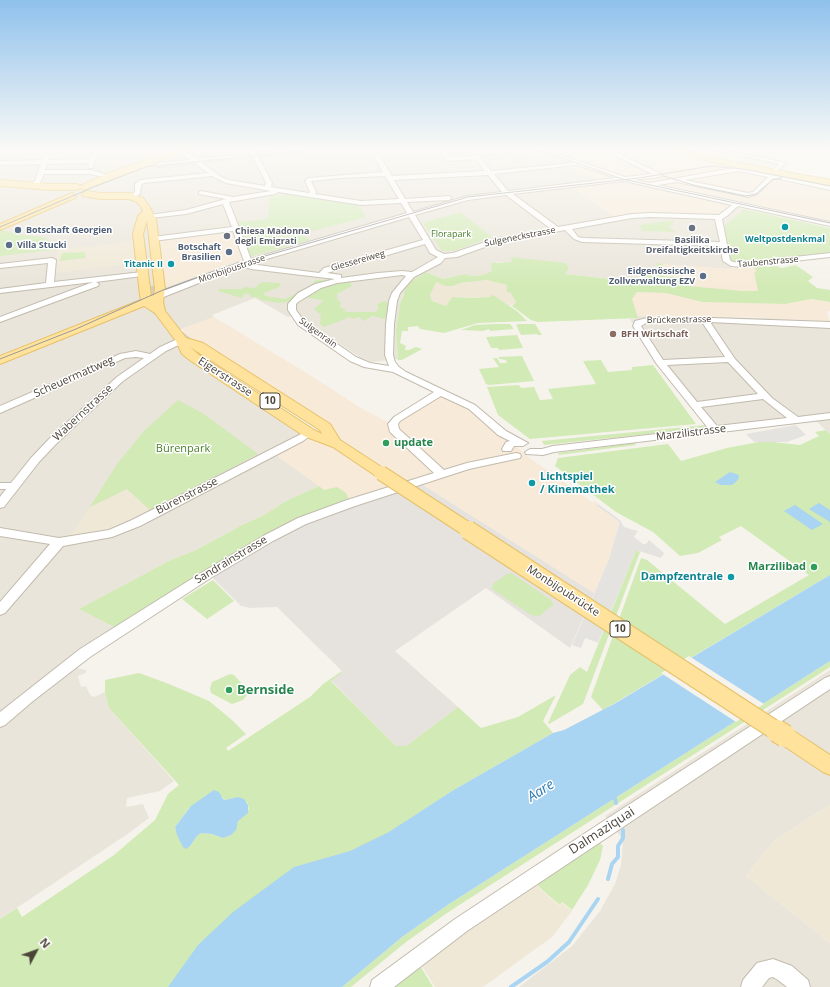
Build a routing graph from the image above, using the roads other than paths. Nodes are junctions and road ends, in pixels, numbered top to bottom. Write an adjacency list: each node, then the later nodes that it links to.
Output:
1 (66, 196): 20 (main road)
2 (103, 196): 10 (main road)
3 (218, 196): 12 (street)
4 (256, 196): 12 (street)
5 (317, 196): 14 (street, Monbijoustrasse)
6 (401, 196): 14 (street)
7 (479, 196): 11 (street, Monbijoustrasse)
8 (510, 196): 23 (street)
9 (700, 196): 15 (street)
10 (132, 197): 16 (main road)
11 (471, 197): 14 (street, Monbijoustrasse); 17 (street, Monbijoustrasse)
12 (235, 199): 13 (street)
13 (225, 201): 16 (street); 22 (street)
14 (404, 202): 17 (street)
15 (737, 204): 18 (street); 19 (street)
16 (149, 214): 24 (main road); 31 (main road); 37 (main road)
17 (411, 214): 25 (street); 29 (street, Monbijoustrasse)
18 (718, 217): 21 (street, Sulgeneckstrasse); 26 (street, Taubenstrasse)
19 (830, 224)
20 (0, 227)
21 (567, 228): 23 (street, Sulgeneckstrasse); 26 (street)
22 (236, 229): 24 (street); 29 (street)
23 (557, 230): 28 (street, Sulgeneckstrasse)
24 (153, 239): 37 (main road)
25 (427, 241): 28 (street); 34 (street, Giessereiweg)
26 (724, 244): 27 (street, Taubenstrasse)
27 (830, 255)
28 (443, 256): 32 (street, Sulgeneckstrasse)
29 (245, 263): 34 (street, Giessereiweg); 37 (street, Monbijoustrasse)
30 (0, 266): 36 (street)
31 (142, 274): 35 (street); 37 (main road)
32 (413, 274): 33 (street, Sulgenrain); 50 (street, Sulgeneckstrasse)
33 (378, 275): 34 (street, Sulgenrain); 50 (street, Sulgenrain)
34 (320, 276)
35 (111, 278): 36 (street); 41 (street)
36 (50, 285): 38 (street)
37 (153, 289): 39 (main road, Monbijoustrasse); 40 (main road)
38 (0, 291)
39 (147, 301): 40 (main road); 48 (main road, Monbijoustrasse)
40 (159, 311): 44 (main road)
41 (0, 320)
42 (704, 320): 43 (street, Brückenstrasse); 47 (street); 49 (street, Brückenstrasse)
43 (830, 325)
44 (182, 340): 45 (main road, Eigerstrasse); 46 (street, Wabernstrasse)
45 (202, 356): 58 (main road, Eigerstrasse); 60 (main road, Eigerstrasse / 10)
46 (151, 357): 54 (street, Scheuermattweg); 68 (street, Wabernstrasse)
47 (731, 359): 49 (street); 52 (street)
48 (0, 360)
49 (660, 363): 53 (street, Brückenstrasse)
50 (395, 369): 51 (street)
51 (441, 392): 59 (street); 66 (street)
52 (766, 396): 53 (street); 56 (street)
53 (695, 405): 57 (street, Brückenstrasse)
54 (0, 410)
55 (829, 416): 56 (street, Marzilistrasse)
56 (796, 420): 57 (street, Marzilistrasse)
57 (715, 430): 61 (street, Marzilistrasse)
58 (309, 433): 60 (main road, Eigerstrasse); 71 (street, Bürenstrasse)
59 (502, 433): 61 (street); 62 (street)
60 (336, 444): 65 (main road, Eigerstrasse / 10)
61 (526, 446): 62 (street); 63 (street, Sandrainstrasse)
62 (507, 447): 63 (street); 64 (street, Sandrainstrasse)
63 (516, 456): 64 (street, Sandrainstrasse)
64 (493, 459): 66 (street, Sandrainstrasse)
65 (381, 473): 75 (main road, Monbijoubrücke / 10, bridge)
66 (442, 474): 74 (street, Sandrainstrasse)
67 (0, 486): 68 (street)
68 (15, 486): 69 (street, Wabernstrasse)
69 (0, 504)
70 (0, 532): 71 (street, Bürenstrasse)
71 (59, 542): 72 (street)
72 (0, 610)
73 (830, 682): 76 (street, Dalmaziquai)
74 (0, 721)
75 (830, 766)
76 (379, 987)
77 (750, 987): 78 (street)
78 (801, 987)

